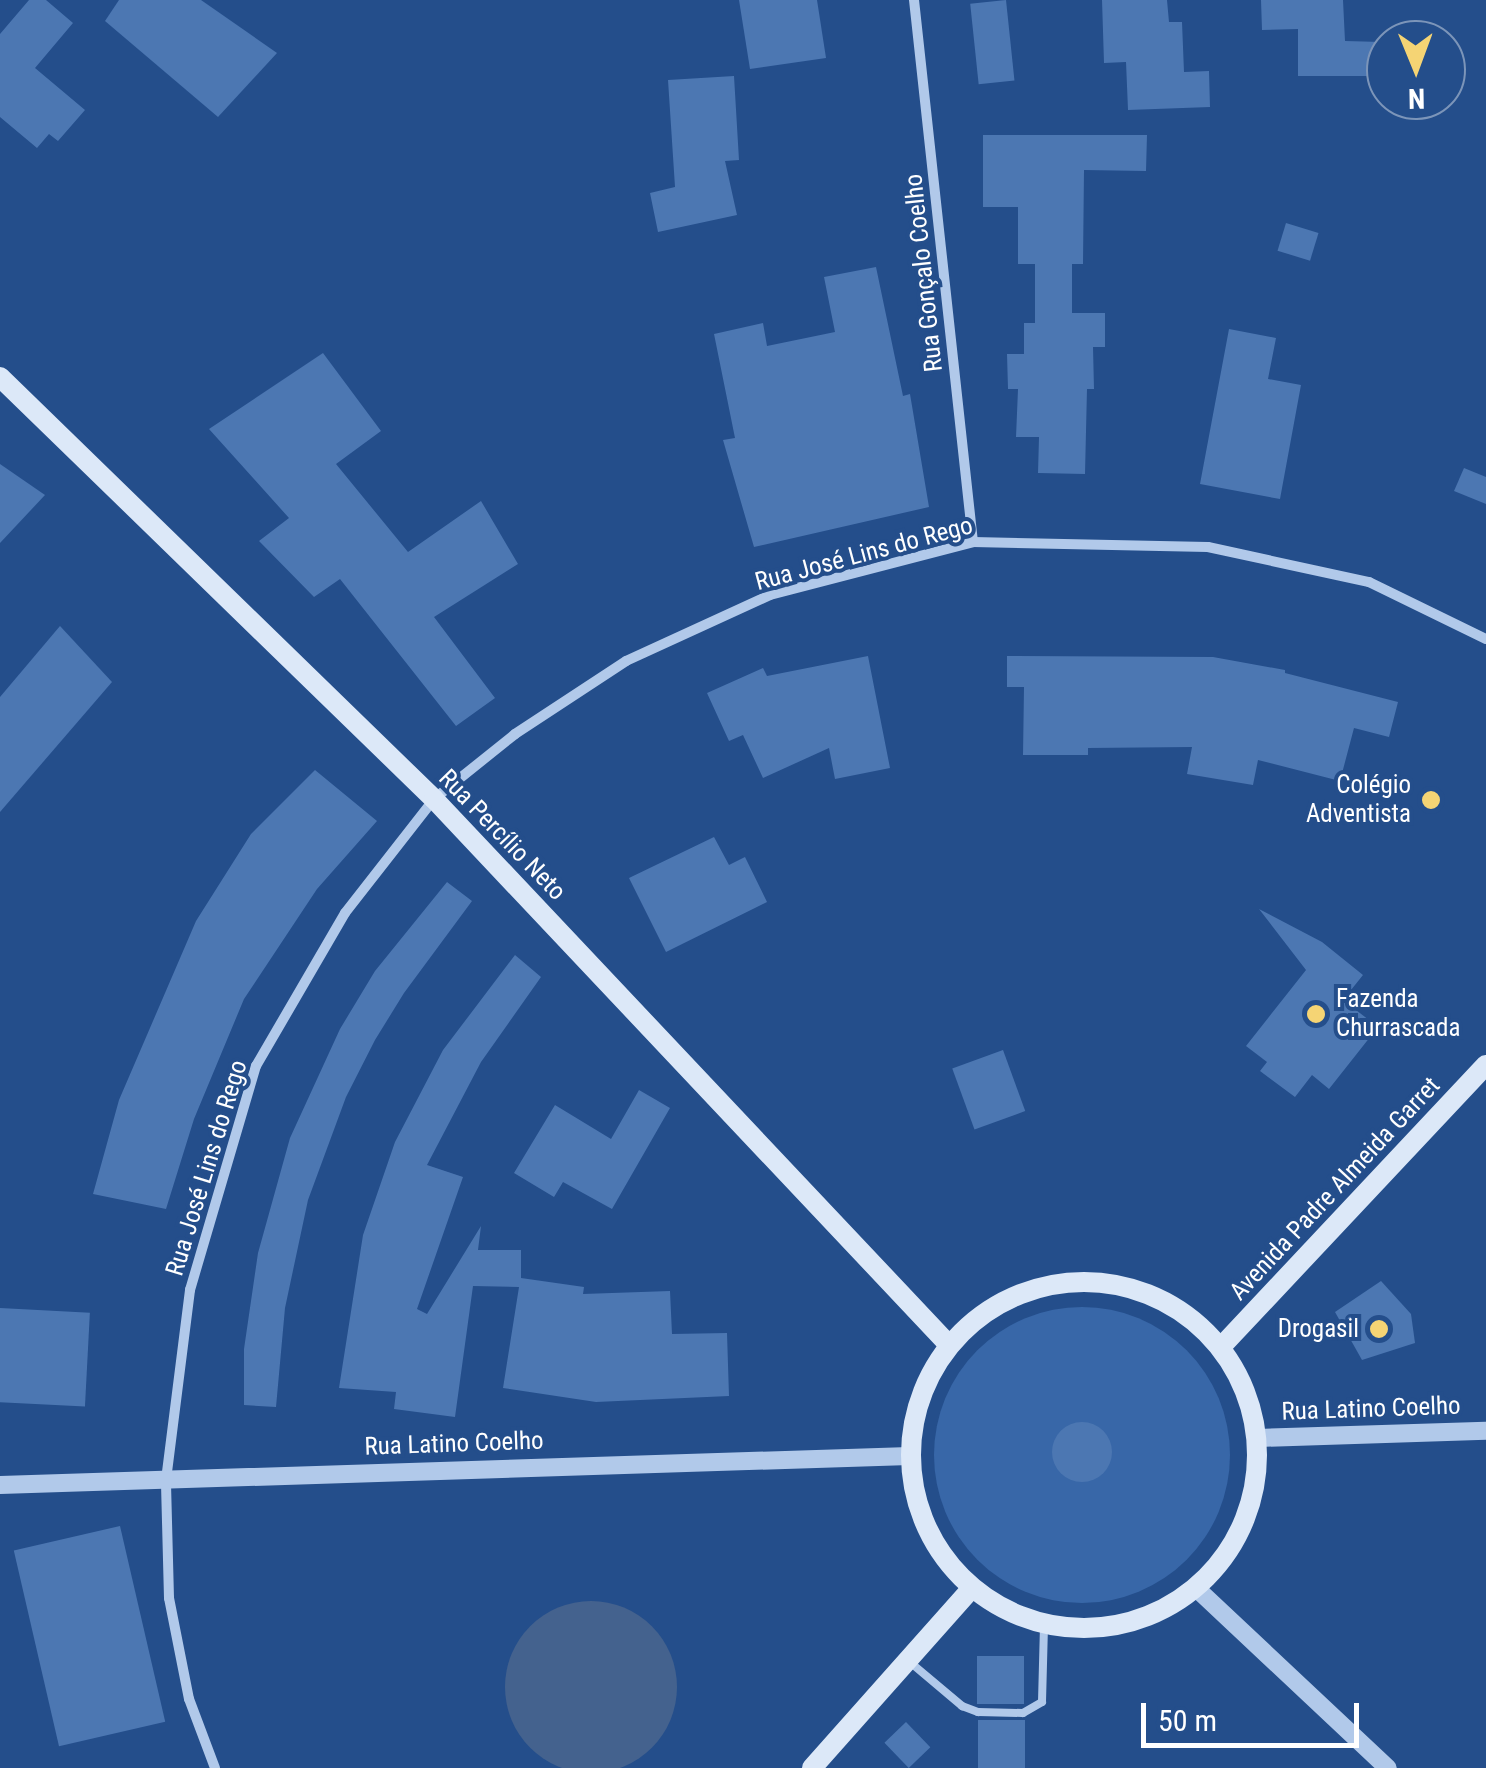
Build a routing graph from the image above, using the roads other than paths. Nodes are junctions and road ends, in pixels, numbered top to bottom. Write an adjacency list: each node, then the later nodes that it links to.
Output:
1 (914, 0): 3 (street, Rua Gonçalo Coelho)
2 (0, 377): 5 (main road, Rua Percílio Neto)
3 (973, 542): 4 (street, Rua José Lins do Rego); 5 (street, Rua José Lins do Rego)
4 (1486, 639)
5 (434, 799): 7 (main road, Rua Percílio Neto); 12 (street, Rua José Lins do Rego)
6 (1486, 1065): 8 (main road, Avenida Padre Almeida Garret)
7 (949, 1345): 8 (main road); 11 (main road)
8 (1221, 1347): 10 (main road)
9 (1486, 1431): 10 (street, Rua Latino Coelho)
10 (1258, 1438): 15 (main road)
11 (910, 1456): 12 (street, Rua Latino Coelho); 14 (main road)
12 (166, 1480): 13 (street, Rua Latino Coelho); 18 (street, Rua José Lins do Rego)
13 (0, 1485)
14 (972, 1588): 16 (main road); 17 (main road)
15 (1196, 1588): 16 (main road); 20 (street)
16 (1044, 1624): 17 (lane)
17 (908, 1660): 19 (main road)
18 (215, 1768)
19 (812, 1768)
20 (1388, 1768)

